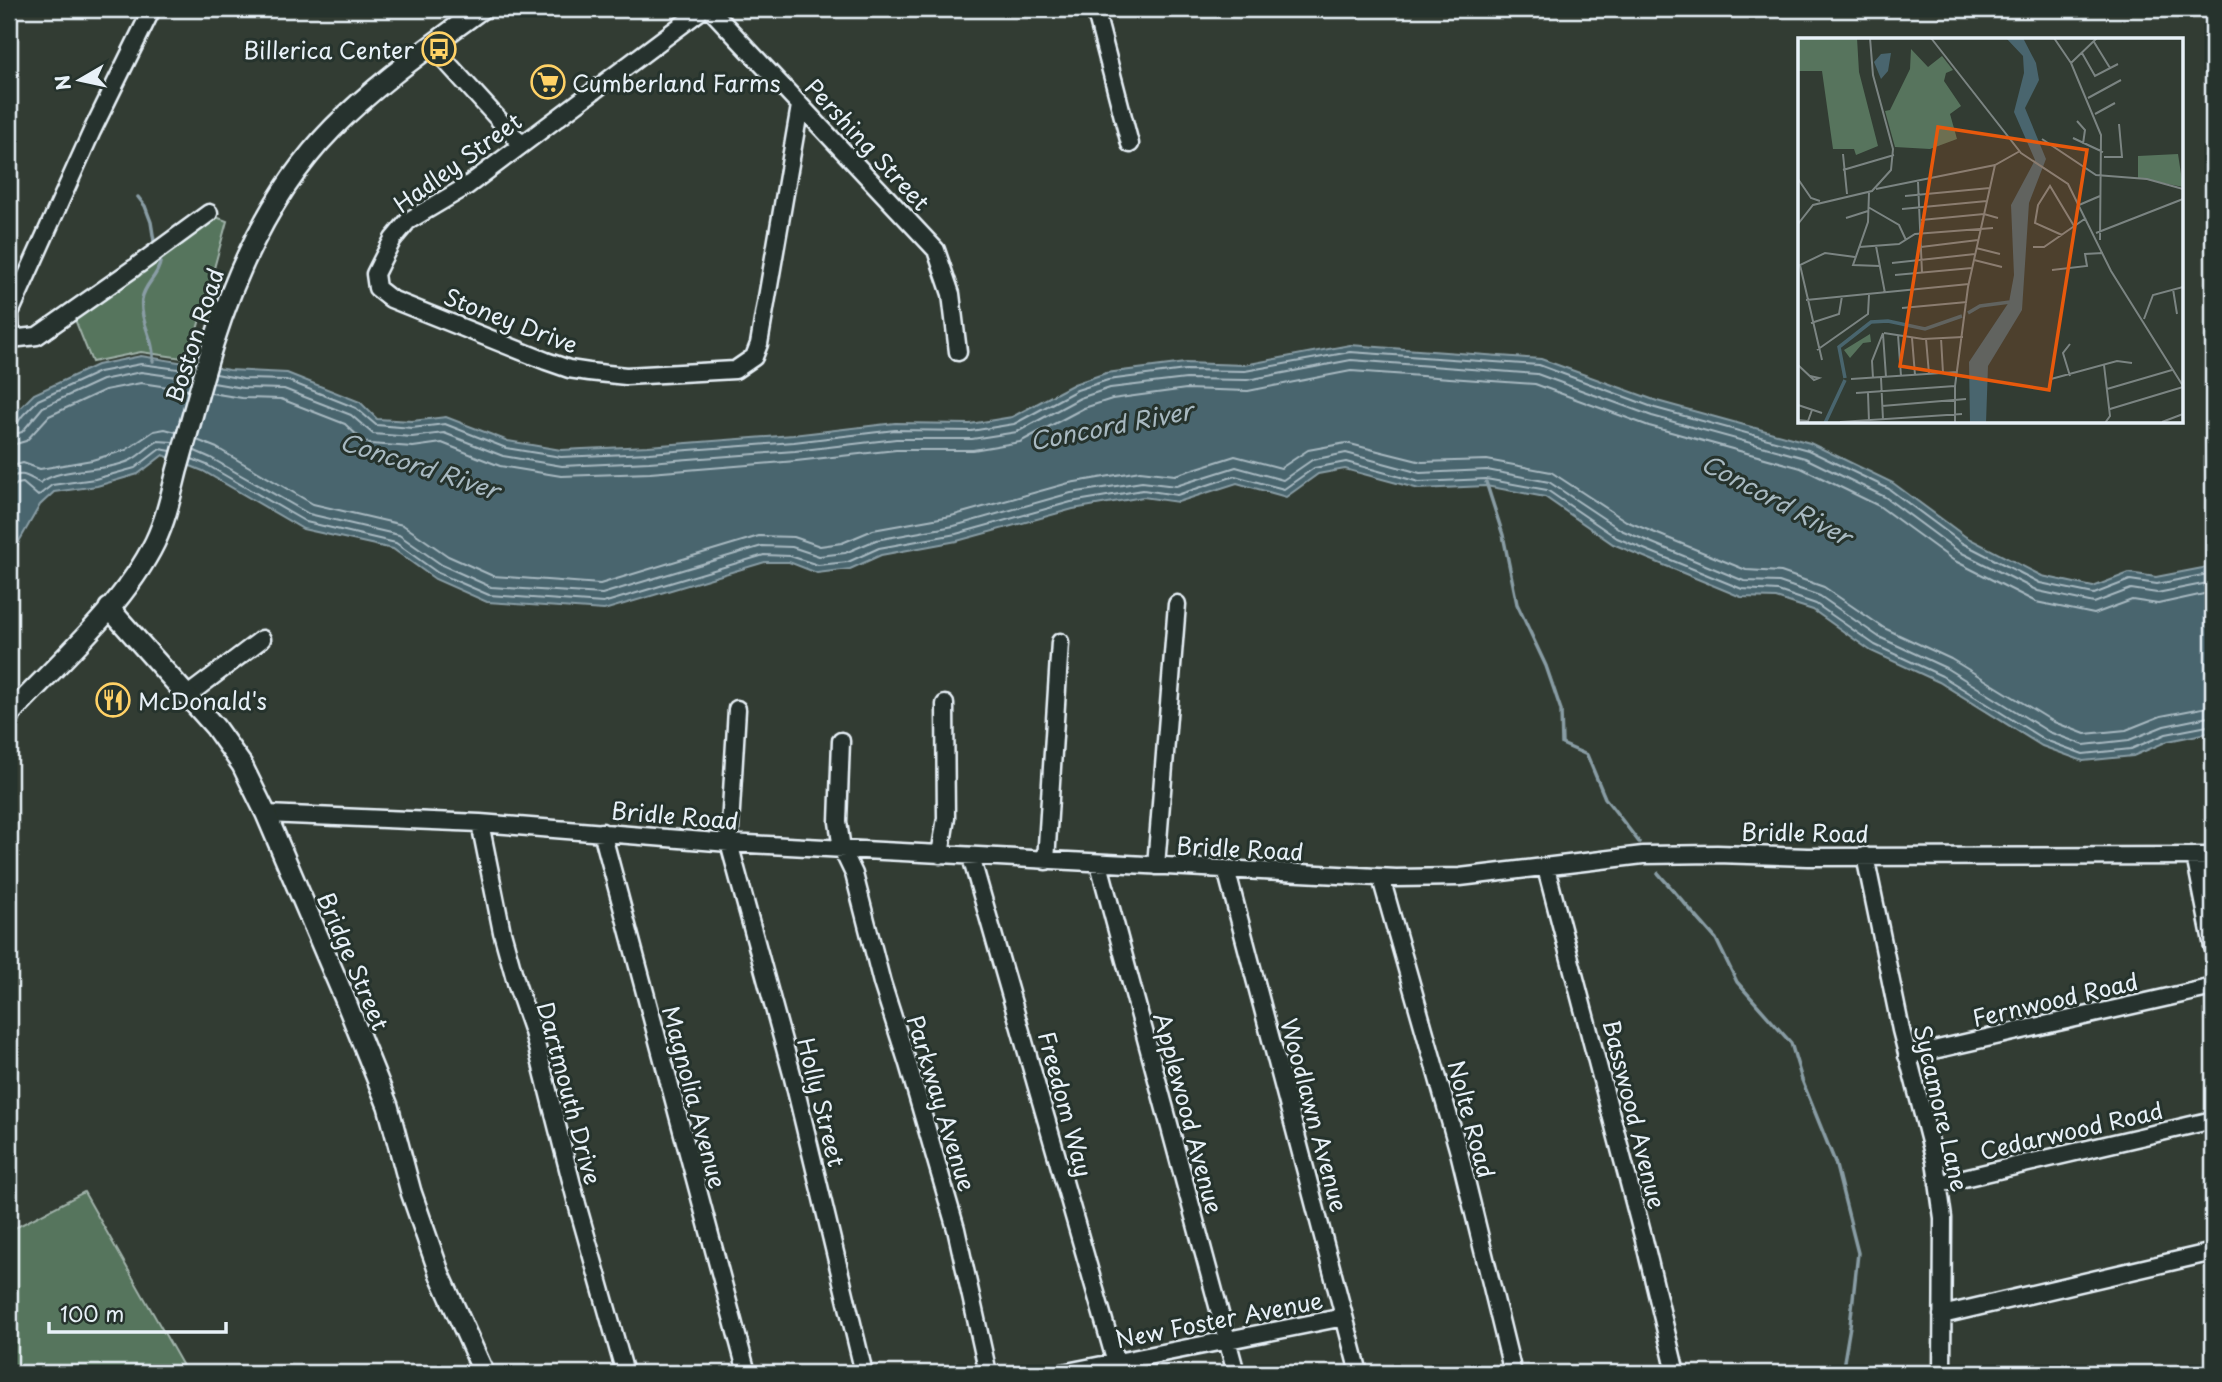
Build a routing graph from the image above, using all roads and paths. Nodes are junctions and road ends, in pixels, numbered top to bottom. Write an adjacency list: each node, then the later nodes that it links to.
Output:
1 (152, 9): 13 (street)
2 (481, 9): 6 (main road, Boston Road)
3 (703, 9): 9 (street, Hadley Street)
4 (710, 9): 8 (street, Pershing Street)
5 (1095, 9): 10 (street)
6 (466, 15): 7 (main road, Boston Road)
7 (432, 46): 9 (street); 16 (main road, Boston Road)
8 (800, 106): 12 (street, Stoney Drive); 14 (street, Pershing Street)
9 (521, 144): 12 (street, Hadley Street)
10 (1130, 144)
11 (209, 214): 13 (street)
12 (382, 260)
13 (10, 341)
14 (958, 352)
15 (1177, 604): 36 (street)
16 (109, 608): 19 (main road, Bridge Street); 22 (main road, Boston Road)
17 (262, 639): 19 (street)
18 (1060, 642): 34 (street)
19 (188, 695): 24 (main road, Bridge Street)
20 (945, 704): 29 (street)
21 (737, 709): 27 (street, Holly Street)
22 (9, 715)
23 (841, 741): 28 (street, Parkway Avenue)
24 (265, 814): 25 (street, Bridle Road); 50 (main road, Bridge Street)
25 (480, 823): 26 (street, Bridle Road); 51 (street, Dartmouth Drive)
26 (602, 832): 27 (street, Bridle Road); 52 (street, Magnolia Avenue)
27 (729, 843): 28 (street, Bridle Road); 53 (street, Holly Street)
28 (842, 849): 29 (street, Bridle Road); 54 (street, Parkway Avenue)
29 (940, 855): 33 (street, Bridle Road)
30 (1865, 856): 31 (street, Bridle Road); 37 (street, Bridle Road); 42 (street, Sycamore Lane)
31 (2195, 856): 32 (street, Bridle Road); 40 (street)
32 (2213, 856)
33 (971, 857): 34 (street, Bridle Road); 49 (street, Freedom Way)
34 (1046, 861): 35 (street, Bridle Road)
35 (1099, 864): 36 (street, Bridle Road); 48 (street, Applewood Avenue)
36 (1157, 866): 38 (street, Bridle Road)
37 (1546, 868): 39 (street, Bridle Road); 59 (street, Basswood Avenue)
38 (1226, 869): 39 (street, Bridle Road); 47 (street, Woodlawn Avenue)
39 (1381, 878): 58 (street, Nolte Road)
40 (2213, 947)
41 (2213, 987): 42 (street, Fernwood Road)
42 (1907, 1056): 44 (street, Sycamore Lane)
43 (2213, 1120): 44 (street, Cedarwood Road)
44 (1938, 1184): 46 (street, Sycamore Lane)
45 (2213, 1252): 46 (street)
46 (1942, 1315): 60 (street, Sycamore Lane)
47 (1344, 1317): 48 (street, New Foster Avenue); 57 (street, Woodlawn Avenue)
48 (1227, 1341): 49 (street, New Foster Avenue); 56 (street, Applewood Avenue)
49 (1116, 1363): 55 (street, New Foster Avenue)
50 (484, 1373)
51 (625, 1373)
52 (747, 1373)
53 (864, 1373)
54 (988, 1373)
55 (1062, 1373)
56 (1236, 1373)
57 (1359, 1373)
58 (1513, 1373)
59 (1676, 1373)
60 (1942, 1373)

